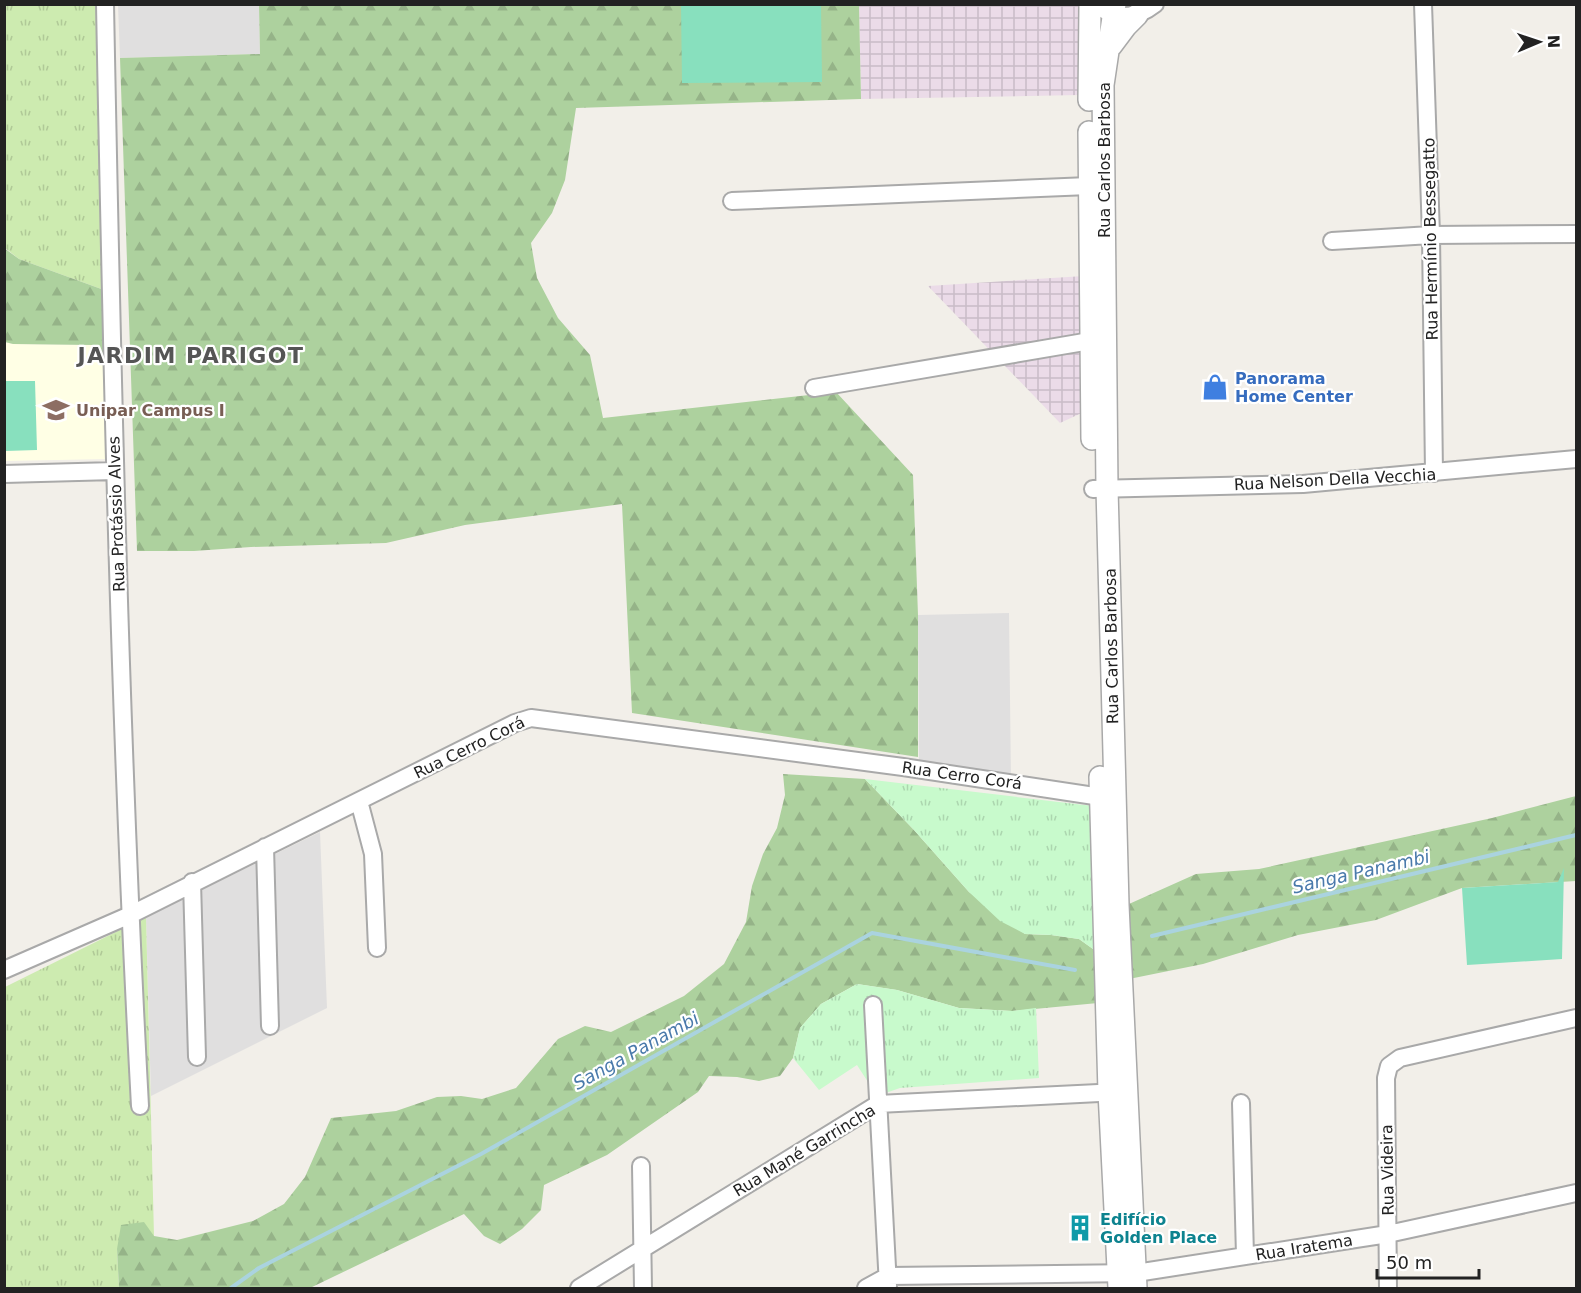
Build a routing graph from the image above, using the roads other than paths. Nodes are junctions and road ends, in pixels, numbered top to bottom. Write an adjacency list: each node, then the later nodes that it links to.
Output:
1 (105, 4): 16 (street, Rua Protássio Alves)
2 (1090, 4): 8 (street, Rua Carlos Barbosa)
3 (1155, 4): 6 (street)
4 (1423, 4): 11 (street, Rua Hermínio Bessegatto)
5 (1108, 8): 6 (street); 7 (street, Rua Carlos Barbosa)
6 (1137, 15): 7 (street)
7 (1107, 52): 19 (street, Rua Carlos Barbosa)
8 (1089, 186): 9 (street); 13 (street, Rua Carlos Barbosa)
9 (732, 201)
10 (1576, 234): 11 (street)
11 (1431, 235): 12 (street); 17 (street, Rua Hermínio Bessegatto)
12 (1332, 241)
13 (1090, 341): 14 (street); 19 (street, Rua Carlos Barbosa)
14 (814, 388)
15 (1576, 459): 17 (street, Rua Nelson Della Vecchia)
16 (115, 471): 18 (street); 24 (street, Rua Protássio Alves)
17 (1434, 473): 19 (street, Rua Nelson Della Vecchia)
18 (4, 474)
19 (1100, 489): 20 (street, Rua Carlos Barbosa)
20 (1108, 796): 21 (street, Rua Cerro Corá); 31 (street, Rua Carlos Barbosa)
21 (359, 801): 22 (street, Rua Cerro Corá); 25 (street)
22 (265, 847): 23 (street, Rua Cerro Corá); 29 (street)
23 (192, 882): 24 (street, Rua Cerro Corá); 30 (street)
24 (130, 915): 26 (street, Rua Cerro Corá); 34 (street, Rua Protássio Alves)
25 (377, 948)
26 (4, 970)
27 (873, 1005): 33 (street)
28 (1576, 1018): 37 (street, Rua Videira)
29 (270, 1026)
30 (197, 1057)
31 (1118, 1092): 33 (street, Rua Mané Garrincha); 40 (street, Rua Carlos Barbosa)
32 (1241, 1103): 39 (street)
33 (878, 1104): 38 (street, Rua Mané Garrincha); 41 (street)
34 (140, 1106)
35 (641, 1166): 38 (street)
36 (1576, 1193): 37 (street, Rua Iratema)
37 (1388, 1234): 39 (street, Rua Iratema); 45 (street, Rua Videira)
38 (642, 1249): 42 (street, Rua Mané Garrincha); 43 (street)
39 (1245, 1256): 40 (street, Rua Iratema)
40 (1128, 1281): 41 (street, Rua Iratema)
41 (888, 1282): 44 (street)
42 (579, 1288)
43 (643, 1288)
44 (866, 1288)
45 (1388, 1288)

